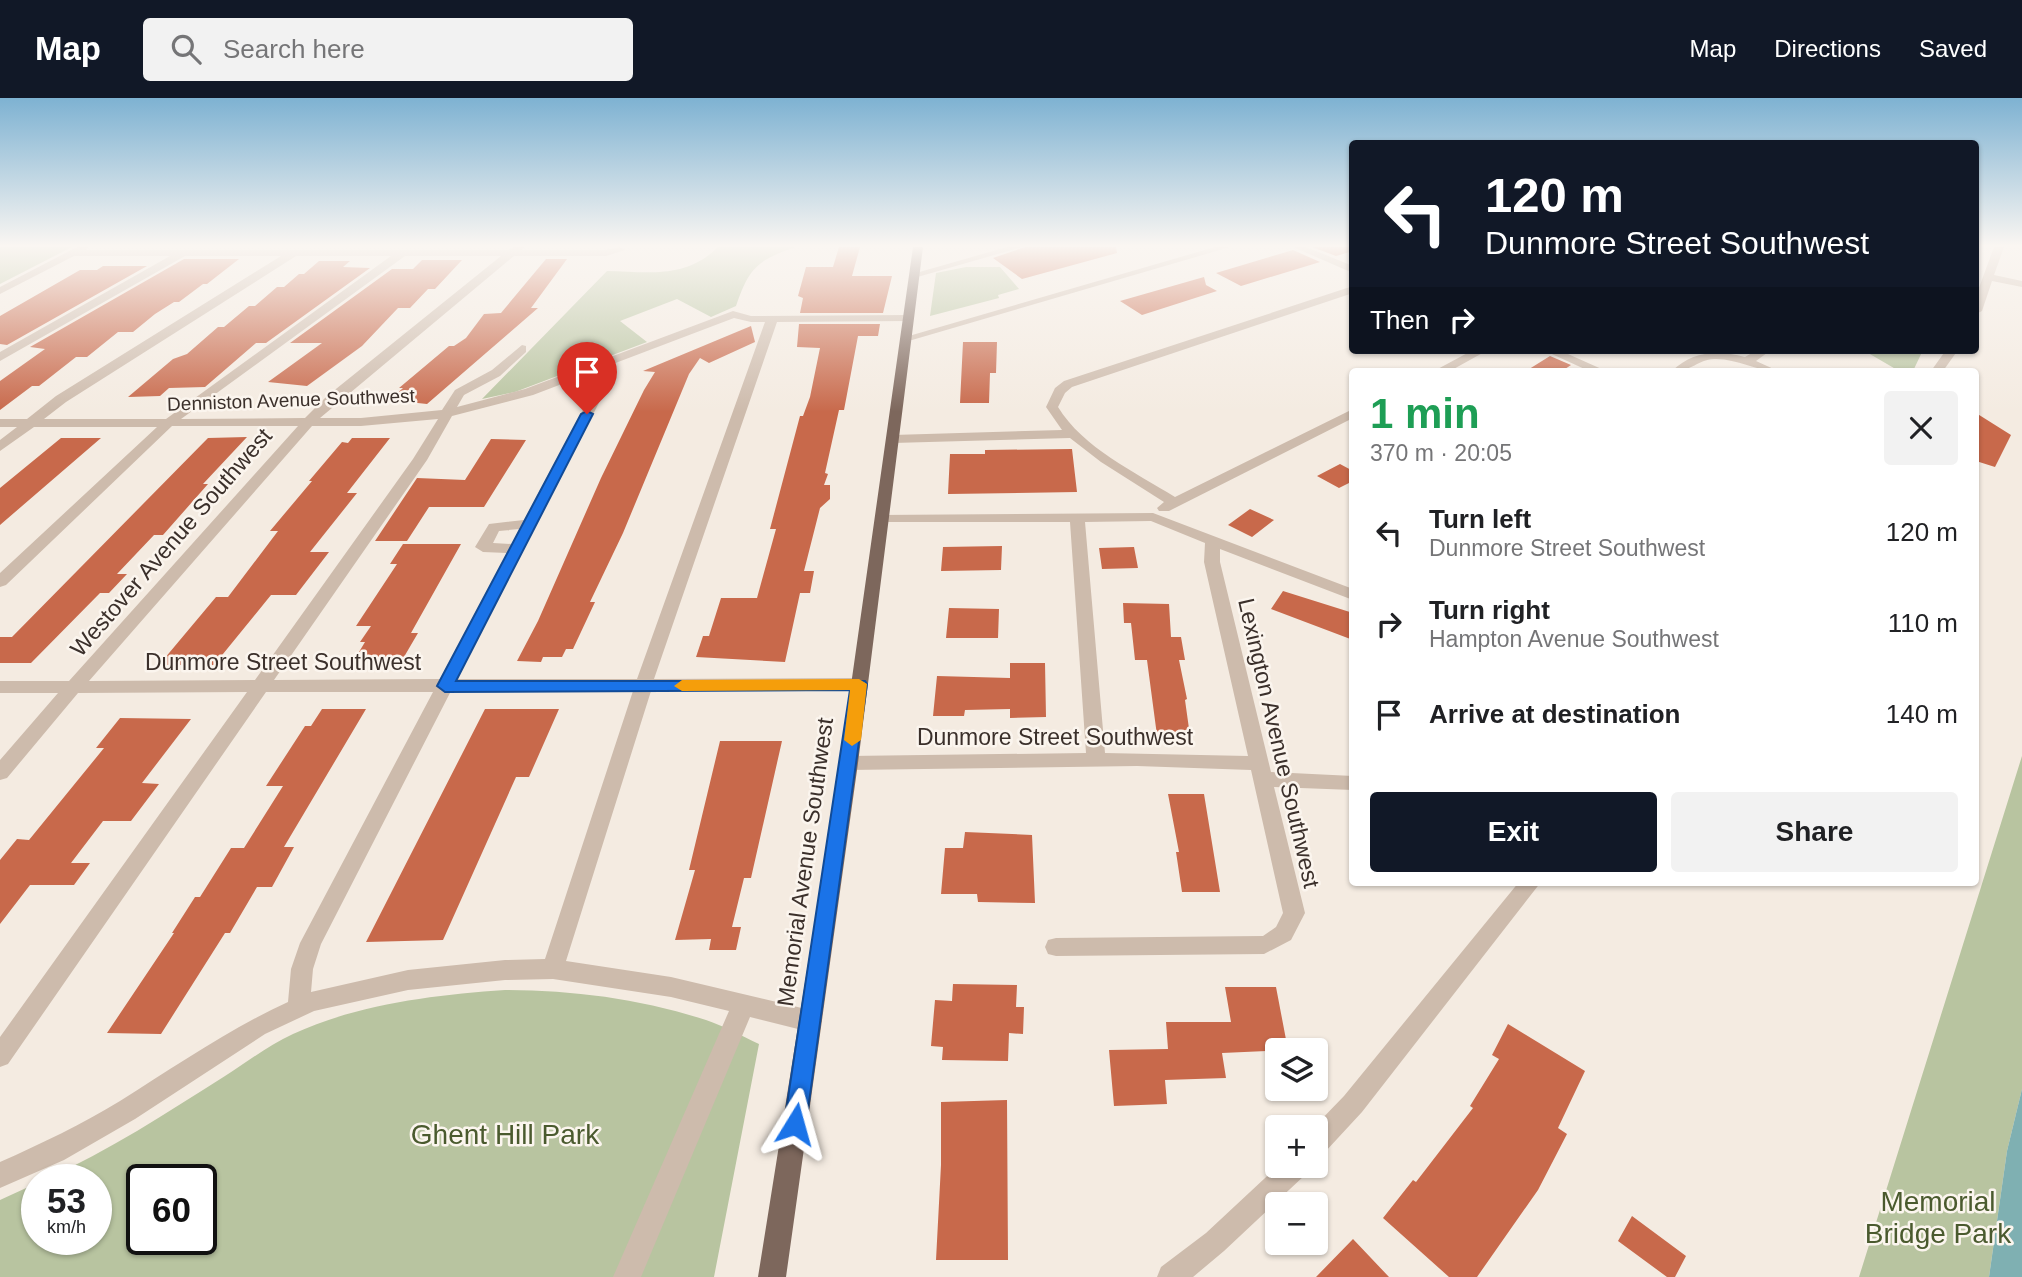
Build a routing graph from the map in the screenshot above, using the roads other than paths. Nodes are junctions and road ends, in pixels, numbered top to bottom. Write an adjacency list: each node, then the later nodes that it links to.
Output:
1 (97, 302): 15 (street)
2 (215, 302): 25 (street)
3 (334, 302): 26 (street)
4 (451, 302): 27 (street, Westover Avenue Southwest)
5 (910, 302): 8 (main road, Memorial Avenue Southwest)
6 (1033, 302): 10 (street)
7 (1314, 302): 28 (street)
8 (908, 317): 9 (street); 10 (main road, Memorial Avenue Southwest)
9 (772, 319): 17 (street, Denniston Avenue Southwest); 43 (street)
10 (908, 338): 29 (main road, Memorial Avenue Southwest)
11 (522, 349): 22 (street)
12 (1474, 354): 18 (street)
13 (1559, 354): 19 (street)
14 (1758, 354): 16 (street)
15 (0, 357)
16 (1745, 362): 20 (street); 21 (street)
17 (590, 368): 22 (street, Denniston Avenue Southwest); 35 (street)
18 (1446, 368)
19 (1593, 368)
20 (1684, 368)
21 (1763, 368)
22 (445, 414): 27 (street, Denniston Avenue Southwest); 41 (street)
23 (1349, 415): 31 (street)
24 (0, 423): 25 (street, Denniston Avenue Southwest)
25 (29, 423): 26 (street, Denniston Avenue Southwest); 30 (street)
26 (167, 423): 27 (street, Denniston Avenue Southwest); 38 (street)
27 (308, 423): 45 (street, Westover Avenue Southwest)
28 (1074, 434): 29 (street); 31 (street)
29 (893, 439): 34 (main road, Memorial Avenue Southwest)
30 (0, 447)
31 (1173, 502): 33 (street)
32 (1077, 517): 33 (street); 34 (street); 46 (street)
33 (1153, 517): 36 (street)
34 (883, 518): 40 (main road, Memorial Avenue Southwest)
35 (530, 524): 37 (street); 37 (street)
36 (1213, 539): 39 (street); 48 (street, Lexington Avenue Southwest)
37 (517, 550): 42 (street)
38 (0, 582)
39 (1349, 593)
40 (859, 684): 43 (street, Dunmore Street Southwest); 47 (main road, Memorial Avenue Southwest)
41 (259, 686): 42 (street, Dunmore Street Southwest); 45 (street, Dunmore Street Southwest); 57 (street)
42 (445, 686): 43 (street, Dunmore Street Southwest); 55 (street)
43 (643, 686): 53 (street)
44 (0, 687): 45 (street, Dunmore Street Southwest)
45 (74, 687): 49 (street, Westover Avenue Southwest)
46 (1096, 760): 47 (street, Dunmore Street Southwest); 48 (street, Dunmore Street Southwest)
47 (849, 763): 56 (main road, Memorial Avenue Southwest)
48 (1262, 771): 50 (street, Dunmore Street Southwest); 52 (street, Lexington Avenue Southwest)
49 (0, 773)
50 (1349, 782)
51 (1528, 886): 58 (street)
52 (1056, 947)
53 (553, 969): 54 (street); 55 (street)
54 (743, 1006): 56 (street); 61 (street)
55 (299, 1007): 59 (street)
56 (810, 1021): 62 (main road, Memorial Avenue Southwest)
57 (0, 1056)
58 (1328, 1130)
59 (0, 1175)
60 (1283, 1178): 63 (street)
61 (627, 1277)
62 (772, 1277)
63 (1171, 1277)

